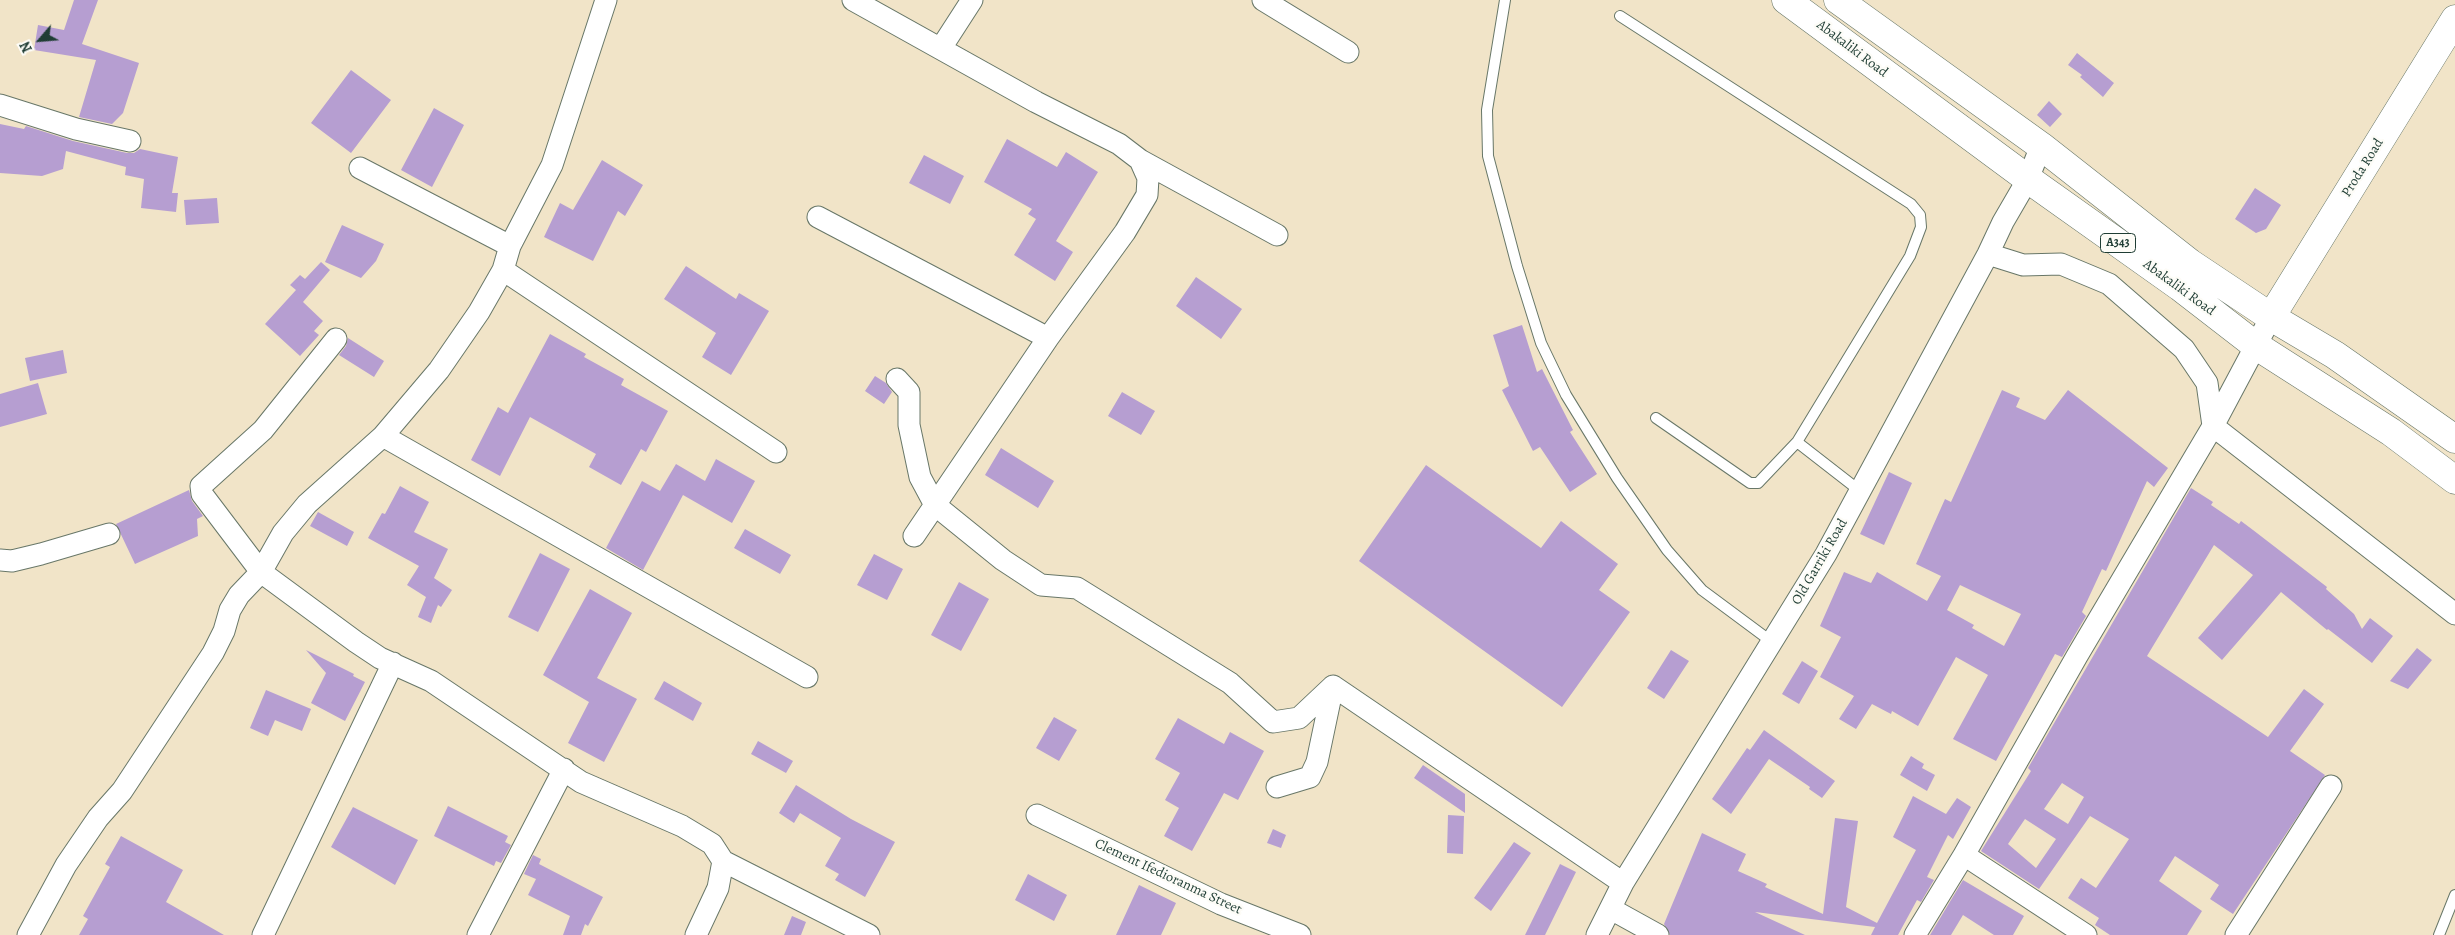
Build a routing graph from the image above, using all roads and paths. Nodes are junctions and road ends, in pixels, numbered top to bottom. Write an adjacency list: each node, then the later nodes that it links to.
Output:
1 (606, 0): 20 (street)
2 (853, 0): 10 (street)
3 (972, 0): 10 (street)
4 (1263, 0): 11 (street)
5 (1505, 0): 42 (lane)
6 (1786, 0): 17 (main road, Abakaliki Road / A343)
7 (1838, 0): 14 (main road, Abakaliki Road / A343)
8 (1620, 16): 32 (lane)
9 (2455, 19): 23 (main road, Proda Road)
10 (941, 48): 15 (street)
11 (1348, 52)
12 (0, 105): 13 (street)
13 (130, 141)
14 (2041, 146): 17 (street, Old Garriki Road); 23 (main road, Abakaliki Road / A343)
15 (1140, 160): 19 (street); 25 (street)
16 (360, 168): 20 (street)
17 (2028, 179): 21 (street, Old Garriki Road); 26 (main road, Abakaliki Road / A343)
18 (818, 217): 25 (street)
19 (1277, 236)
20 (510, 246): 22 (street)
21 (1988, 254): 29 (street); 35 (street, Old Garriki Road)
22 (503, 270): 30 (street); 33 (street)
23 (2271, 317): 26 (street); 31 (main road, Abakaliki Road / A343)
24 (336, 338): 40 (street)
25 (1048, 338): 36 (street)
26 (2255, 345): 29 (street); 34 (main road, Abakaliki Road / A343)
27 (897, 379): 36 (street)
28 (1656, 418): 32 (lane)
29 (2213, 426): 41 (street); 50 (street)
30 (383, 436): 40 (street); 44 (street)
31 (2455, 439)
32 (1797, 442): 35 (lane)
33 (776, 452)
34 (2455, 480)
35 (1860, 491): 42 (street, Old Garriki Road)
36 (935, 505): 38 (street); 45 (street)
37 (109, 534): 39 (street)
38 (914, 536)
39 (0, 560)
40 (261, 572): 43 (street); 55 (street)
41 (2455, 614)
42 (1772, 642): 52 (street, Old Garriki Road)
43 (393, 663): 46 (street); 56 (street)
44 (807, 677)
45 (1333, 686): 48 (street); 52 (street)
46 (564, 769): 51 (street); 57 (street)
47 (2331, 786): 65 (street)
48 (1277, 787)
49 (1037, 815): 60 (street, Clement Ifedioranma Street)
50 (1964, 855): 63 (street); 64 (street)
51 (722, 861): 58 (street); 59 (street)
52 (1623, 883): 54 (street, Old Garriki Road)
53 (2455, 895): 66 (lane)
54 (1611, 909): 61 (street, Old Garriki Road); 62 (street)
55 (28, 935)
56 (263, 935)
57 (478, 935)
58 (696, 935)
59 (869, 935)
60 (1300, 935)
61 (1597, 935)
62 (1658, 935)
63 (1915, 935)
64 (2086, 935)
65 (2236, 935)
66 (2438, 935)

